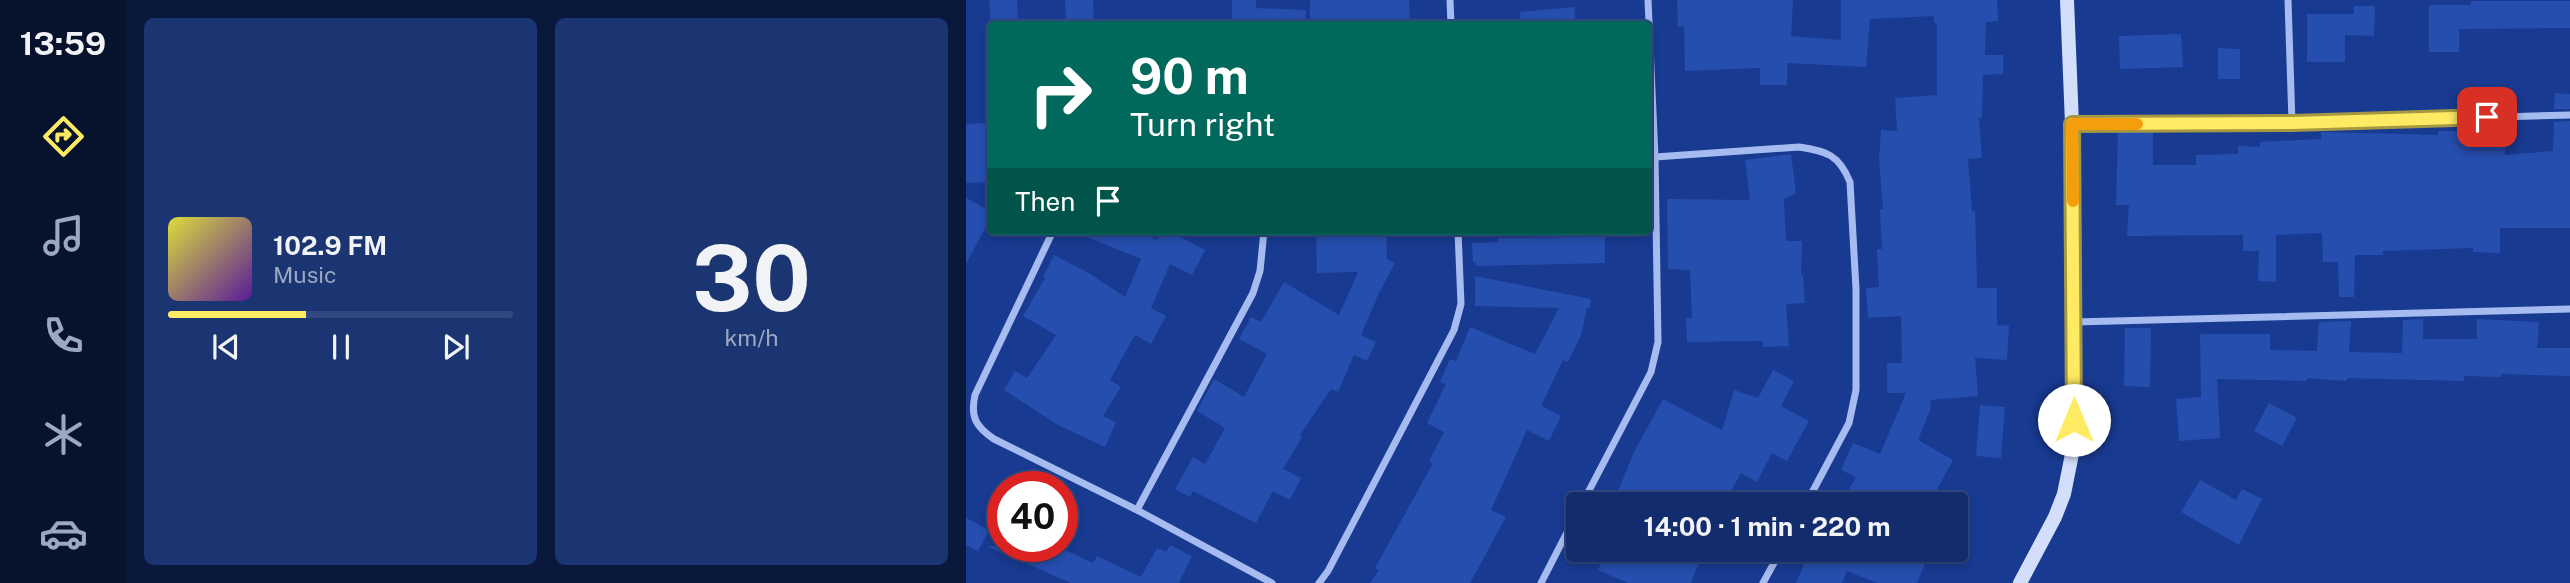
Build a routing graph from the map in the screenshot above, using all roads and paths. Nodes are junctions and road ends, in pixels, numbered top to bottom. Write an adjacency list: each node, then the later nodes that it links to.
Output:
1 (1450, 0): 5 (street)
2 (1648, 0): 6 (street)
3 (2067, 0): 10 (street)
4 (2288, 0): 9 (street)
5 (1451, 21)
6 (1649, 21)
7 (1652, 90): 11 (street)
8 (2570, 115): 9 (street)
9 (2292, 123): 10 (street)
10 (2072, 124): 16 (street)
11 (1655, 157): 17 (street); 18 (street)
12 (1051, 235): 19 (street)
13 (1264, 235): 19 (street)
14 (1458, 235): 23 (street)
15 (2570, 309): 16 (street)
16 (2074, 322): 26 (street)
17 (1588, 492)
18 (1812, 492)
19 (1137, 510): 22 (street)
20 (1566, 534): 24 (street)
21 (1774, 562): 25 (street)
22 (1272, 583)
23 (1319, 583)
24 (1541, 583)
25 (1763, 583)
26 (2020, 583)

